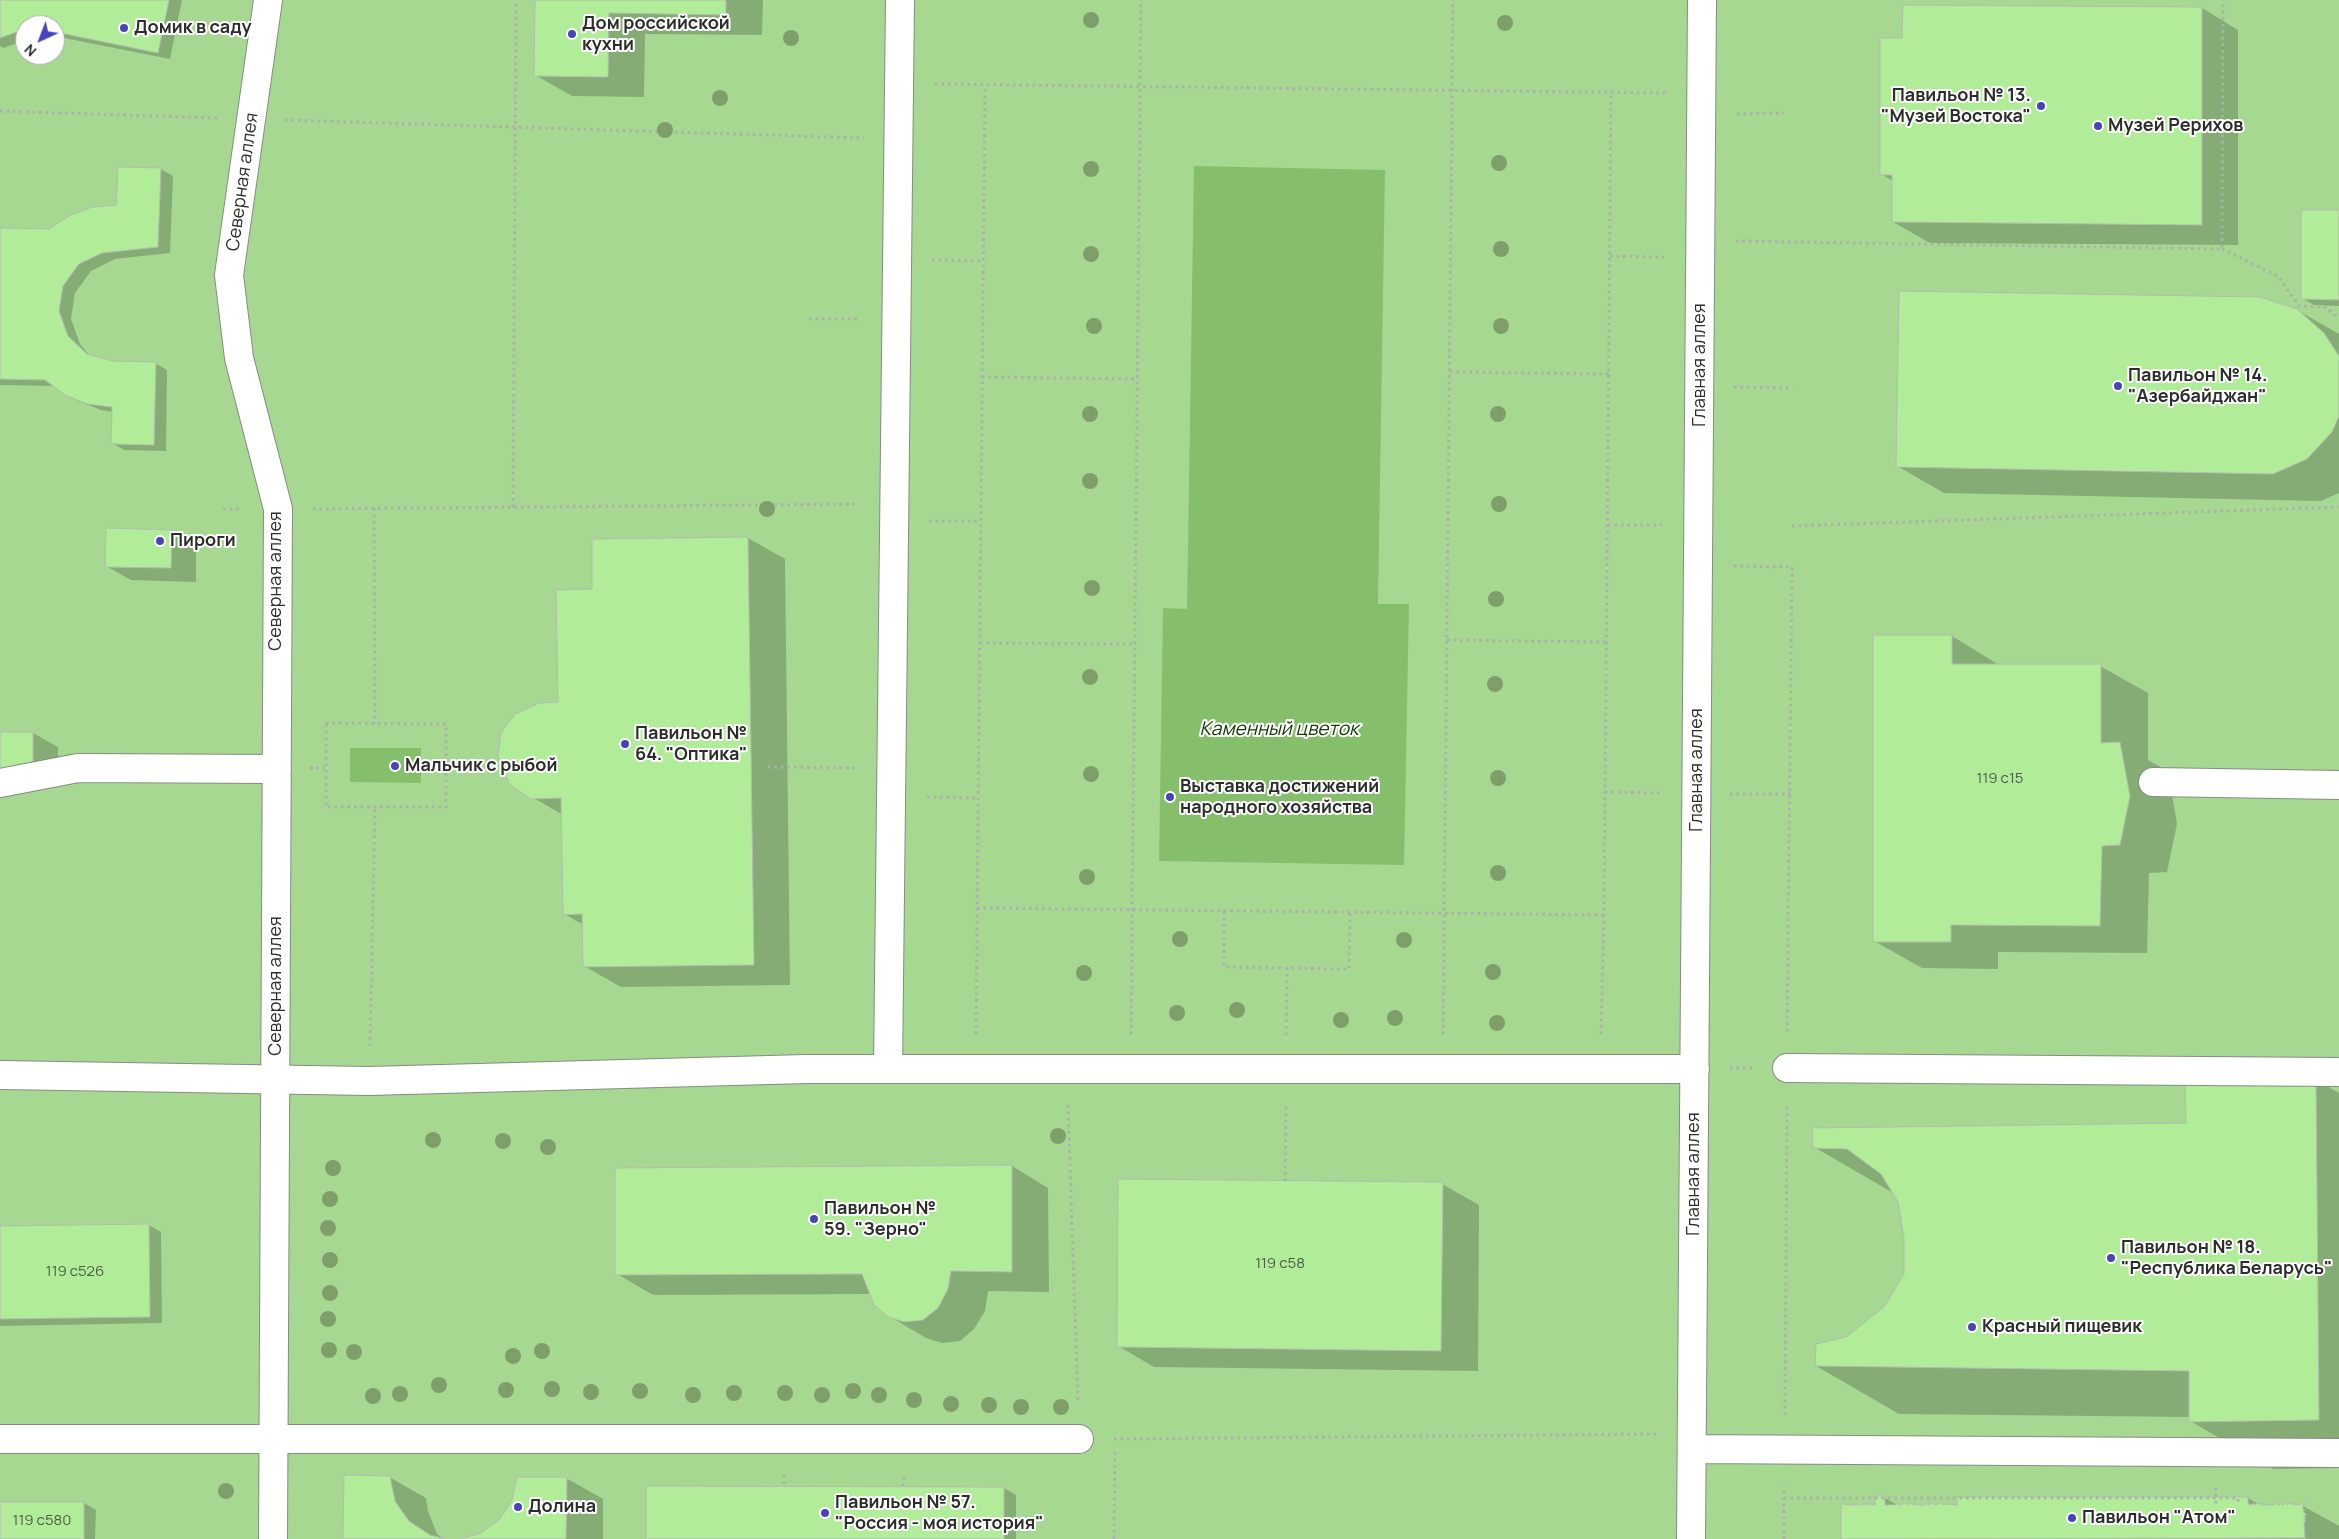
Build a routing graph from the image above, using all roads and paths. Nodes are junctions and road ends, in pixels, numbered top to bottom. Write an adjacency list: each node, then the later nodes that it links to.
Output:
1 (268, 0): 16 (lane, Северная аллея)
2 (516, 0): 17 (path)
3 (900, 0): 8 (lane)
4 (1141, 0): 10 (path)
5 (1453, 0): 11 (path)
6 (1702, 0): 13 (lane, Главная аллея)
7 (2223, 0): 20 (path)
8 (898, 84): 9 (path); 18 (lane)
9 (985, 85): 10 (path); 23 (path)
10 (1140, 87): 11 (path); 30 (path)
11 (1453, 90): 12 (path); 27 (path)
12 (1612, 92): 13 (path); 21 (path)
13 (1702, 103): 15 (path); 19 (lane, Главная аллея)
14 (0, 111): 16 (path)
15 (1784, 114)
16 (252, 119): 17 (path); 37 (lane, Северная аллея)
17 (516, 128): 18 (path); 33 (path)
18 (897, 138): 22 (lane)
19 (1700, 249): 20 (path); 21 (path); 31 (lane, Главная аллея)
20 (2222, 250): 24 (path)
21 (1610, 256): 28 (path)
22 (896, 260): 23 (path); 26 (lane)
23 (984, 261): 29 (path)
24 (2339, 318)
25 (809, 319): 26 (path)
26 (895, 320): 38 (lane)
27 (1450, 372): 28 (path); 45 (path)
28 (1609, 374): 40 (path)
29 (982, 377): 30 (path); 39 (path)
30 (1137, 379): 48 (path)
31 (1699, 387): 32 (path); 41 (lane, Главная аллея)
32 (1794, 388)
33 (513, 507): 35 (path); 38 (path)
34 (2339, 507): 42 (path)
35 (374, 508): 37 (path); 49 (path)
36 (223, 509): 37 (path)
37 (278, 509): 52 (lane, Северная аллея)
38 (894, 512): 39 (path); 51 (lane)
39 (981, 521): 47 (path)
40 (1608, 525): 41 (path); 46 (path)
41 (1698, 525): 43 (lane, Главная аллея)
42 (1792, 526)
43 (1698, 566): 44 (path); 72 (lane, Главная аллея)
44 (1792, 567)
45 (1447, 640): 46 (path); 63 (path)
46 (1607, 642): 64 (path)
47 (980, 643): 48 (path); 57 (path)
48 (1135, 644): 60 (path)
49 (375, 724): 58 (path); 58 (path)
50 (768, 767): 51 (path)
51 (891, 768): 56 (lane)
52 (277, 769): 53 (lane); 75 (lane, Северная аллея)
53 (0, 782)
54 (2152, 782): 55 (lane)
55 (2339, 785)
56 (891, 797): 57 (path); 66 (lane)
57 (979, 798): 59 (path)
58 (375, 807): 76 (path)
59 (978, 908): 60 (path); 67 (path)
60 (1132, 910): 61 (path); 69 (path)
61 (1224, 911): 62 (path); 62 (path)
62 (1350, 912): 63 (path)
63 (1445, 914): 64 (path); 70 (path)
64 (1604, 915): 71 (path)
65 (1787, 1068): 72 (path); 73 (lane)
66 (888, 1069): 67 (lane); 76 (lane)
67 (976, 1069): 68 (lane)
68 (1066, 1069): 69 (lane); 79 (path)
69 (1130, 1069): 70 (lane)
70 (1443, 1069): 71 (lane)
71 (1600, 1069): 72 (lane)
72 (1695, 1069): 81 (lane, Главная аллея)
73 (2339, 1072)
74 (0, 1075): 75 (lane)
75 (275, 1079): 76 (lane); 78 (lane, Северная аллея)
76 (369, 1081)
77 (0, 1438): 78 (lane)
78 (274, 1438): 79 (lane); 90 (lane, Северная аллея)
79 (1079, 1439): 80 (path)
80 (1115, 1439): 81 (path); 91 (path)
81 (1692, 1442): 82 (lane); 92 (lane, Главная аллея)
82 (2339, 1453)
83 (2216, 1492): 86 (path)
84 (1784, 1498): 85 (path)
85 (1881, 1498): 86 (path); 87 (path)
86 (2216, 1498): 88 (path); 89 (path)
87 (1880, 1505)
88 (2216, 1505)
89 (2238, 1505)
90 (273, 1539)
91 (1114, 1539)
92 (1691, 1539)

